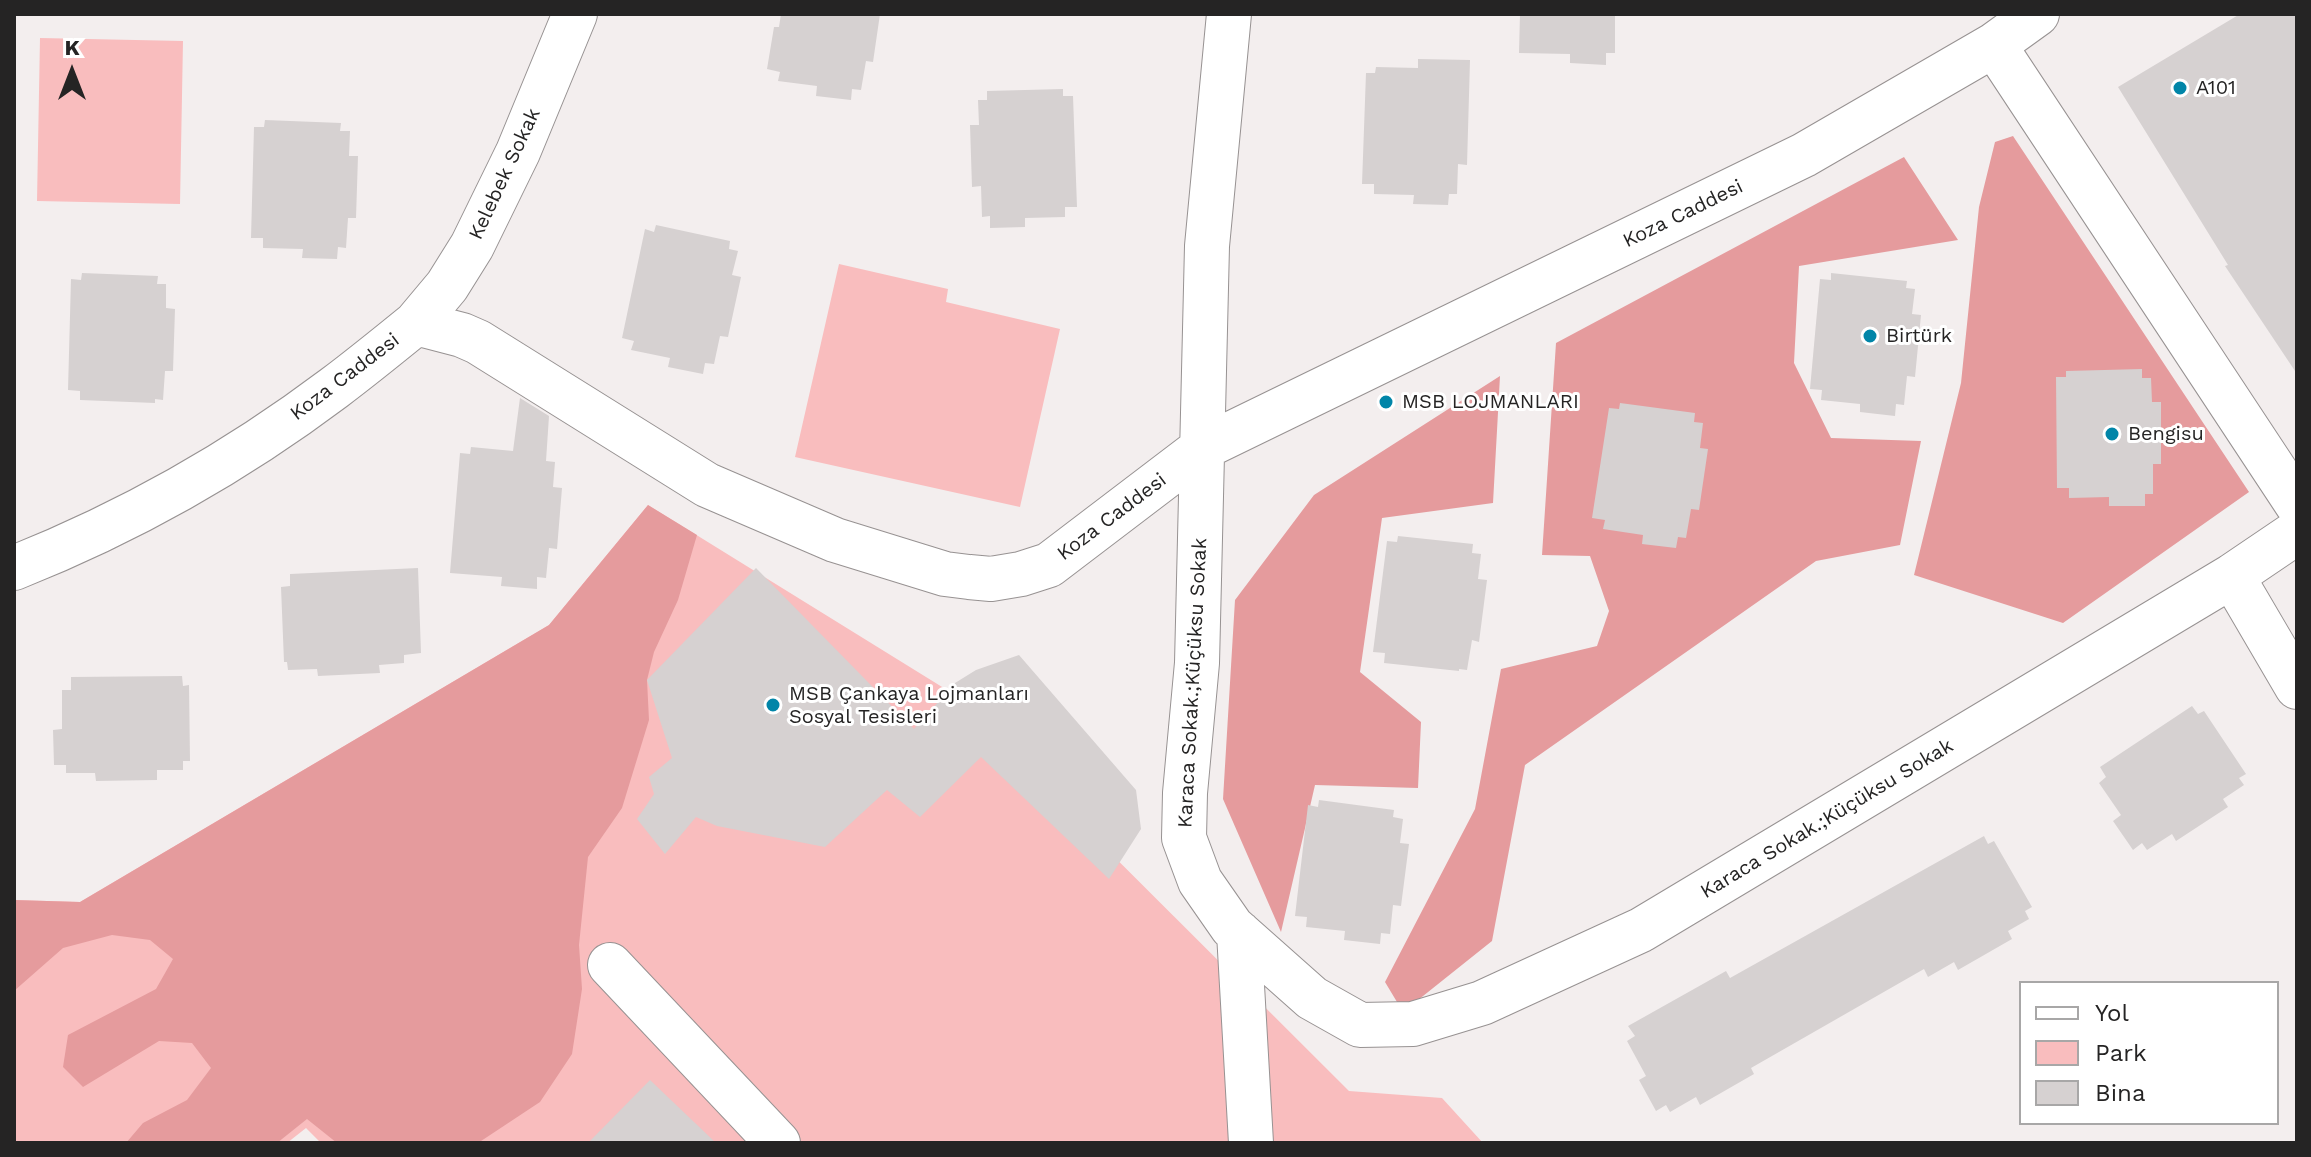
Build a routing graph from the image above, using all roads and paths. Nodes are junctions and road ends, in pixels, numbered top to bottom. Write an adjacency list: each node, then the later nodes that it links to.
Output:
1 (575, 14): 5 (street, Kelebek Sokak)
2 (1229, 14): 6 (street, Karaca Sokak.;Küçüksu Sokak)
3 (2037, 14): 4 (street, Koza Caddesi)
4 (1994, 45): 6 (street, Koza Caddesi); 7 (street)
5 (416, 323): 6 (street, Koza Caddesi); 9 (street, Koza Caddesi)
6 (1204, 447): 12 (street, Karaca Sokak.;Küçüksu Sokak)
7 (2297, 504)
8 (2297, 532): 10 (street, Karaca Sokak.;Küçüksu Sokak)
9 (14, 568)
10 (2232, 576): 11 (street); 12 (street, Karaca Sokak.;Küçüksu Sokak)
11 (2297, 687)
12 (1239, 933): 15 (street)
13 (610, 965): 14 (street)
14 (778, 1143)
15 (1251, 1143)

